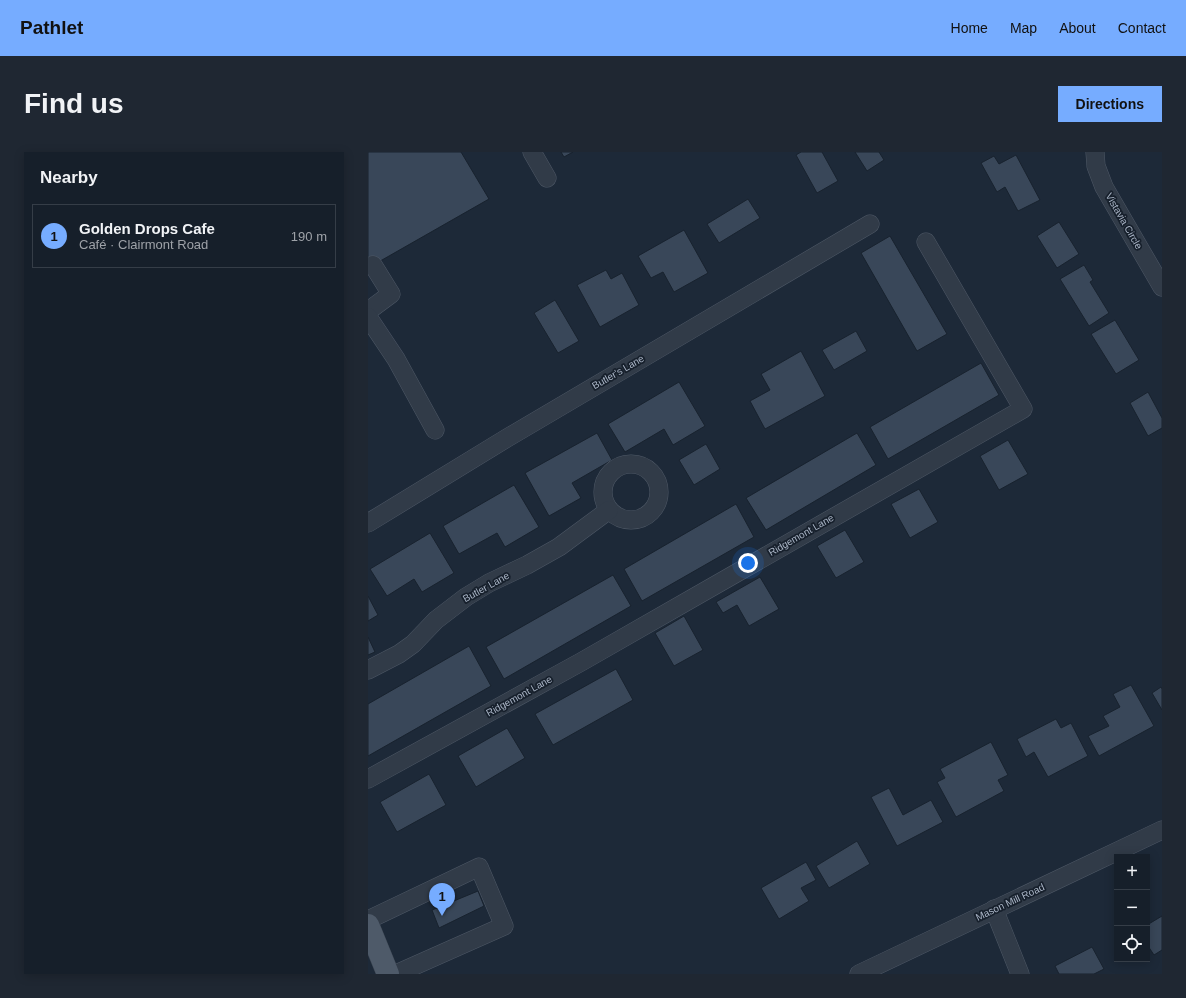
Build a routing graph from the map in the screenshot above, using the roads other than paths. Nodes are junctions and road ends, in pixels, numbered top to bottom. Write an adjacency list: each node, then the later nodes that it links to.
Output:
1 (532, 152): 3 (street)
2 (1095, 152): 7 (street, Vistavia Circle)
3 (547, 178)
4 (870, 224): 12 (street, Butler's Lane)
5 (926, 242): 14 (street, Ridgemont Lane)
6 (373, 265): 8 (street)
7 (1162, 287)
8 (368, 311)
9 (368, 316): 10 (street)
10 (435, 430)
11 (609, 510): 13 (street, Butler Lane)
12 (368, 523)
13 (368, 670)
14 (368, 779)
15 (1162, 830): 16 (street, Mason Mill Road)
16 (994, 910): 21 (street, Mason Mill Road); 22 (street)
17 (368, 920): 20 (street)
18 (368, 925): 19 (main road)
19 (388, 974)
20 (396, 974)
21 (859, 974)
22 (1020, 974)

